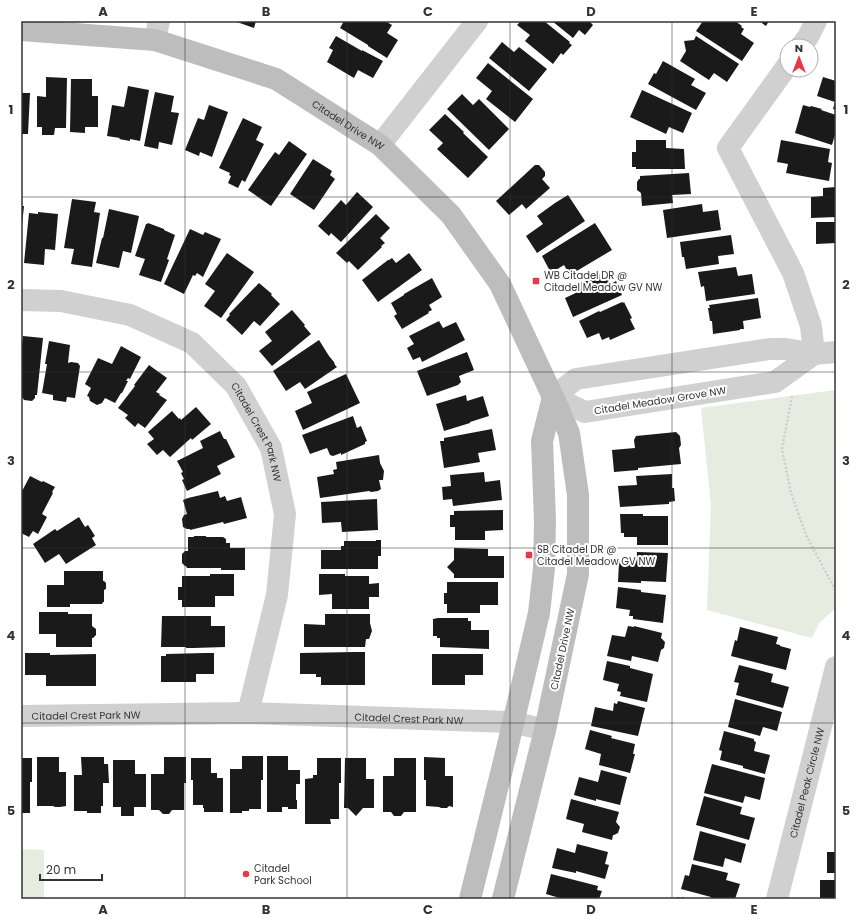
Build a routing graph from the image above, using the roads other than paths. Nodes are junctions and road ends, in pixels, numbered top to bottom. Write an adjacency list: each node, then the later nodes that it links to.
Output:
1 (477, 21): 7 (street)
2 (816, 21): 5 (street)
3 (21, 30): 4 (street, Citadel Drive NW)
4 (157, 30): 7 (street, Citadel Drive NW)
5 (807, 38)
6 (779, 77): 10 (street)
7 (380, 145): 11 (street, Citadel Drive NW)
8 (21, 300): 13 (street, Citadel Crest Park NW)
9 (836, 352): 10 (street)
10 (814, 354): 11 (street); 11 (street, Citadel Meadow Grove NW)
11 (553, 397): 15 (street); 16 (street, Citadel Drive NW)
12 (836, 667): 19 (street, Citadel Peak Circle NW)
13 (248, 713): 14 (street, Citadel Crest Park NW); 15 (street, Citadel Crest Park NW)
14 (21, 716)
15 (513, 722): 16 (street, Citadel Crest Park NW); 17 (street)
16 (545, 730): 18 (street, Citadel Drive NW)
17 (470, 899)
18 (503, 899)
19 (777, 899)

